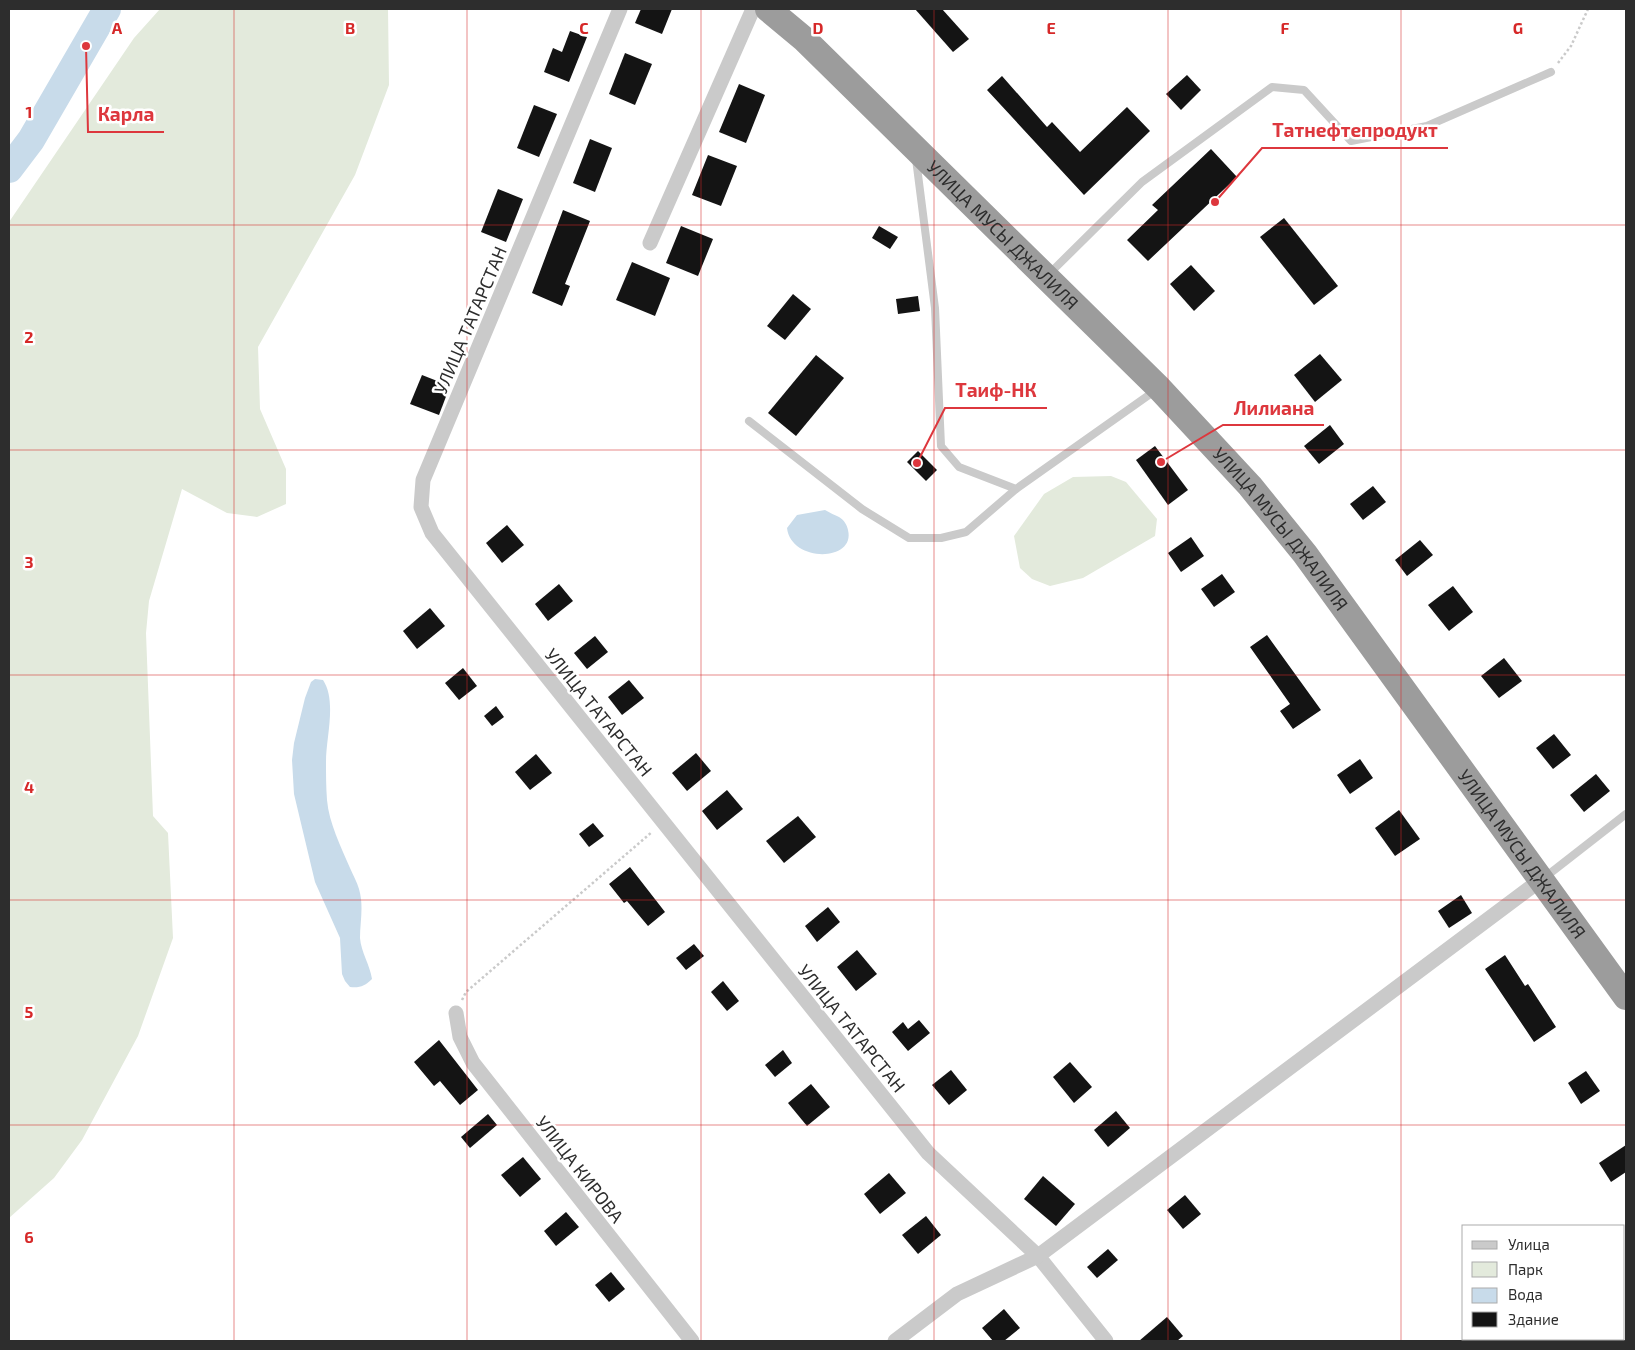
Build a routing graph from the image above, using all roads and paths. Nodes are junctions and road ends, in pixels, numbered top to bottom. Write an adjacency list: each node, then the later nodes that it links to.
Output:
1 (620, 9): 13 (street, УЛИЦА ТАТАРСТАН)
2 (753, 9): 7 (street)
3 (768, 9): 6 (highway, УЛИЦА МУСЫ ДЖАЛИЛЯ)
4 (1588, 9): 5 (path)
5 (1551, 72): 8 (lane)
6 (914, 147): 8 (highway, УЛИЦА МУСЫ ДЖАЛИЛЯ); 11 (lane)
7 (650, 244)
8 (1046, 277): 9 (highway, УЛИЦА МУСЫ ДЖАЛИЛЯ)
9 (1159, 388): 11 (lane); 14 (highway, УЛИЦА МУСЫ ДЖАЛИЛЯ)
10 (749, 421): 11 (lane)
11 (1016, 489)
12 (1626, 814): 14 (lane)
13 (663, 822): 16 (path); 17 (street, УЛИЦА ТАТАРСТАН)
14 (1542, 879): 15 (highway, УЛИЦА МУСЫ ДЖАЛИЛЯ); 17 (street)
15 (1626, 997)
16 (456, 1013): 18 (street, УЛИЦА КИРОВА)
17 (1038, 1256): 19 (street); 20 (street, УЛИЦА ТАТАРСТАН)
18 (692, 1341)
19 (895, 1341)
20 (1106, 1341)

